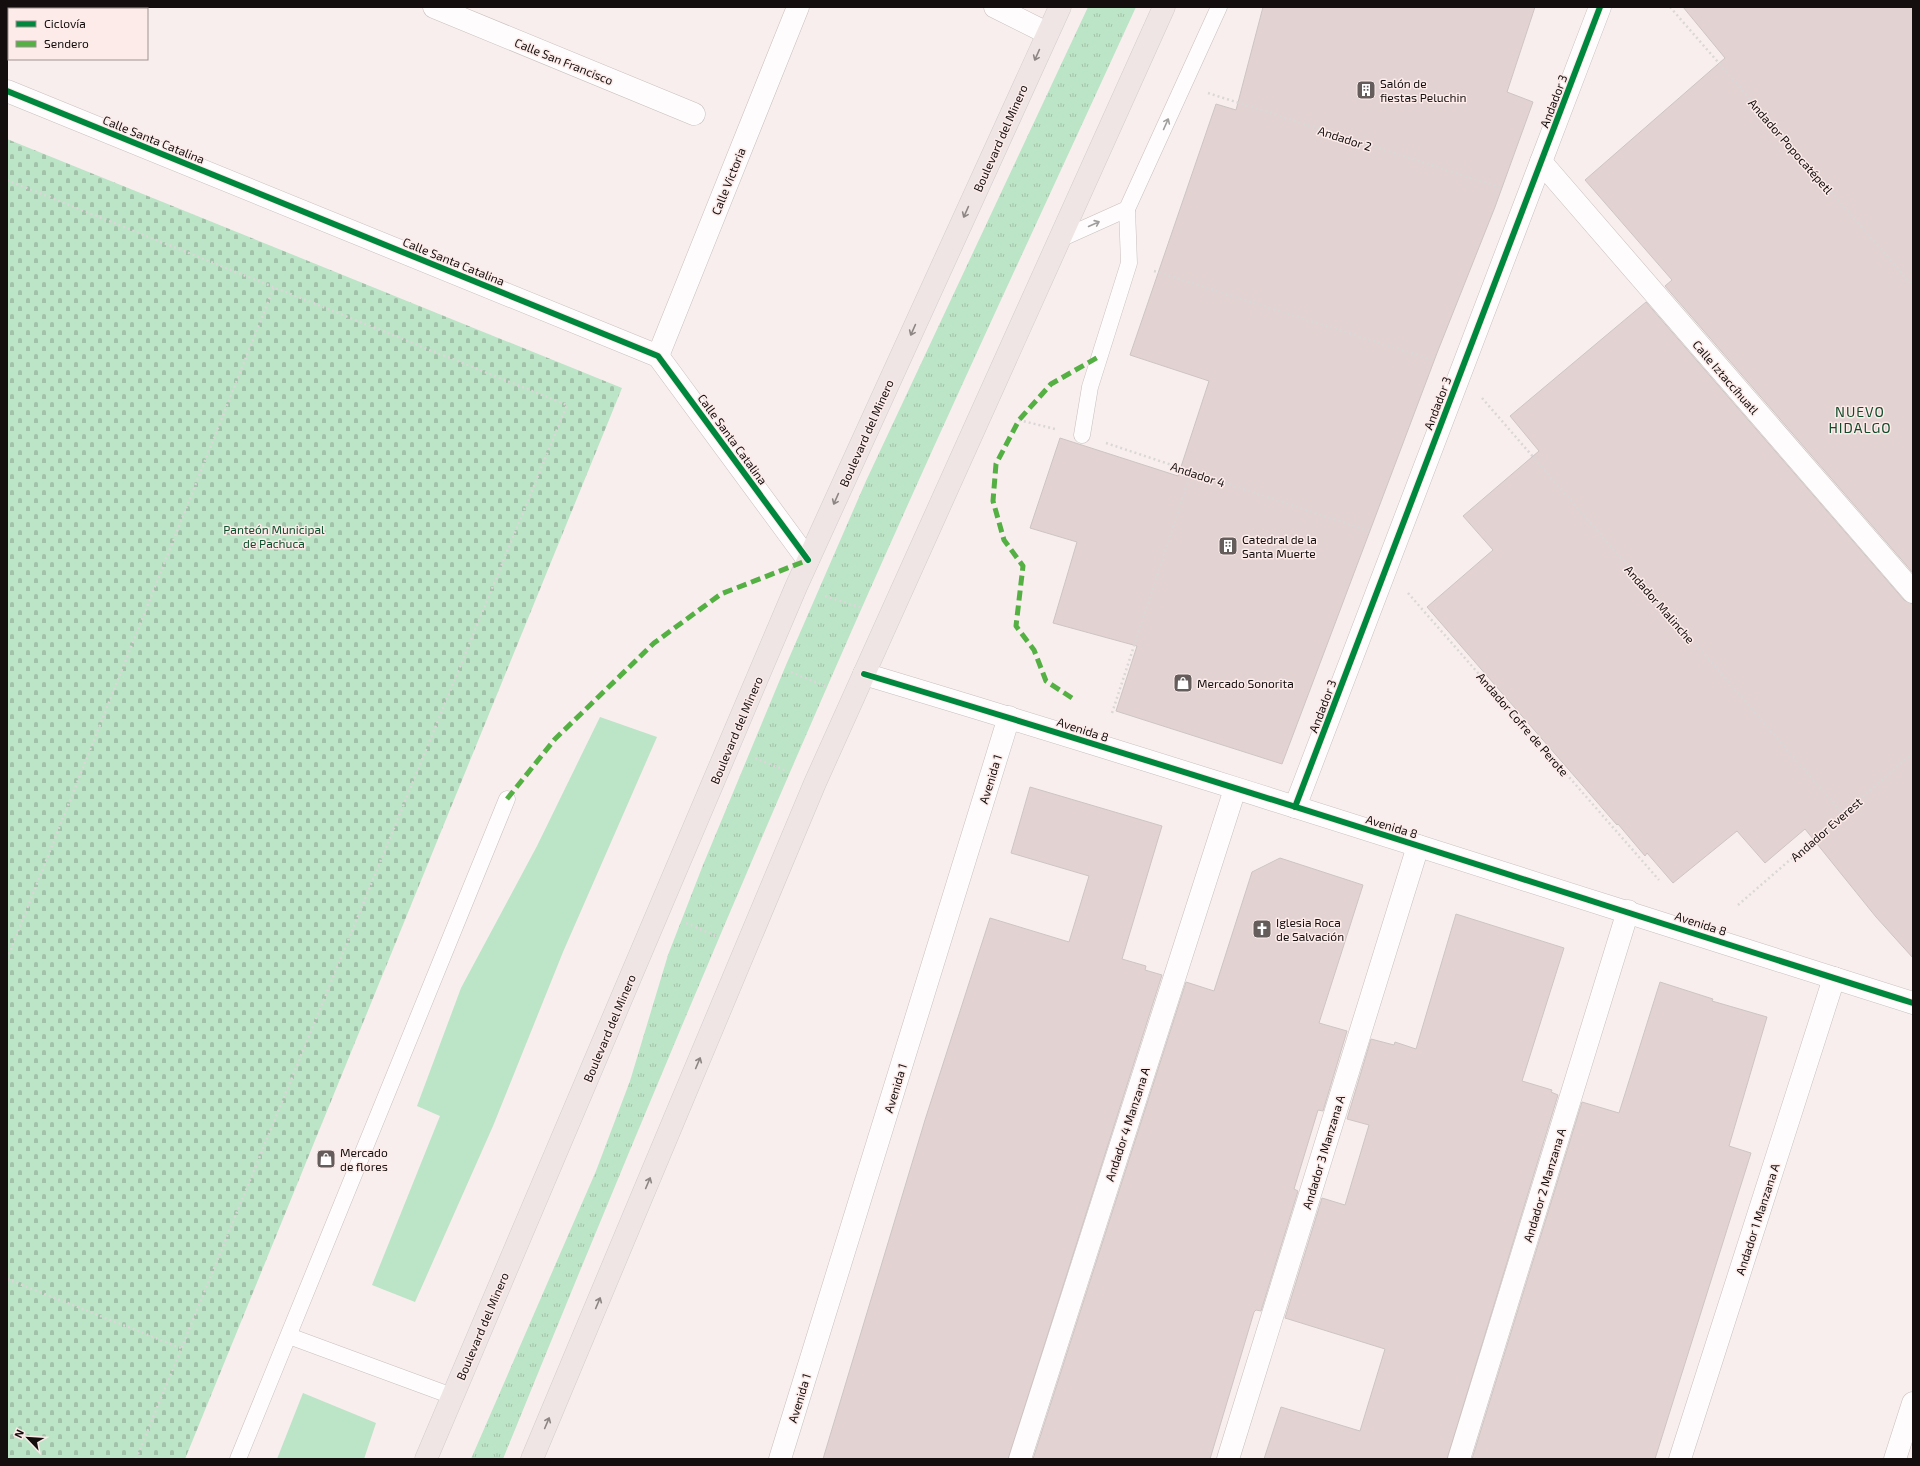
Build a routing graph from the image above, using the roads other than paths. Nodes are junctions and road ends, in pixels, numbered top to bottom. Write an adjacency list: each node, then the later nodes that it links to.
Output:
1 (434, 7): 10 (street, Calle San Francisco)
2 (798, 7): 14 (street, Calle Victoria)
3 (995, 7): 8 (street)
4 (1060, 7): 8 (main road, Boulevard del Minero)
5 (1164, 7): 13 (main road)
6 (1219, 7): 12 (lane, one-way to 6)
7 (1600, 7): 11 (street, Andador 3)
8 (1047, 34): 16 (main road, Boulevard del Minero, one-way to 16)
9 (7, 91): 14 (street, Calle Santa Catalina)
10 (694, 114)
11 (1541, 162): 17 (street, Calle Iztaccíhuatl); 22 (street, Andador 3)
12 (1127, 209): 13 (lane, one-way to 12); 15 (lane)
13 (1058, 240): 18 (main road)
14 (658, 356): 16 (street, Calle Santa Catalina)
15 (1082, 435)
16 (808, 560): 28 (main road, Boulevard del Minero)
17 (1913, 592)
18 (864, 674): 19 (street, Avenida 8); 32 (main road, one-way to 18)
19 (1009, 717): 20 (street, Avenida 8); 33 (street, Avenida 1)
20 (1235, 789): 22 (street, Avenida 8); 34 (street, Andador 4 Manzana A)
21 (507, 798): 27 (lane)
22 (1295, 807): 23 (street, Avenida 8)
23 (1418, 846): 24 (street, Avenida 8); 35 (street, Andador 3 Manzana A)
24 (1628, 911): 25 (street, Avenida 8); 36 (street, Andador 2 Manzana A)
25 (1834, 978): 26 (street, Avenida 8); 37 (street, Andador 1 Manzana A)
26 (1913, 1003)
27 (289, 1336): 28 (lane); 30 (lane)
28 (452, 1396): 31 (main road, Boulevard del Minero)
29 (1913, 1403): 38 (street)
30 (238, 1459)
31 (426, 1459)
32 (532, 1459)
33 (780, 1459)
34 (1020, 1459)
35 (1228, 1459)
36 (1459, 1459)
37 (1680, 1459)
38 (1895, 1459)

